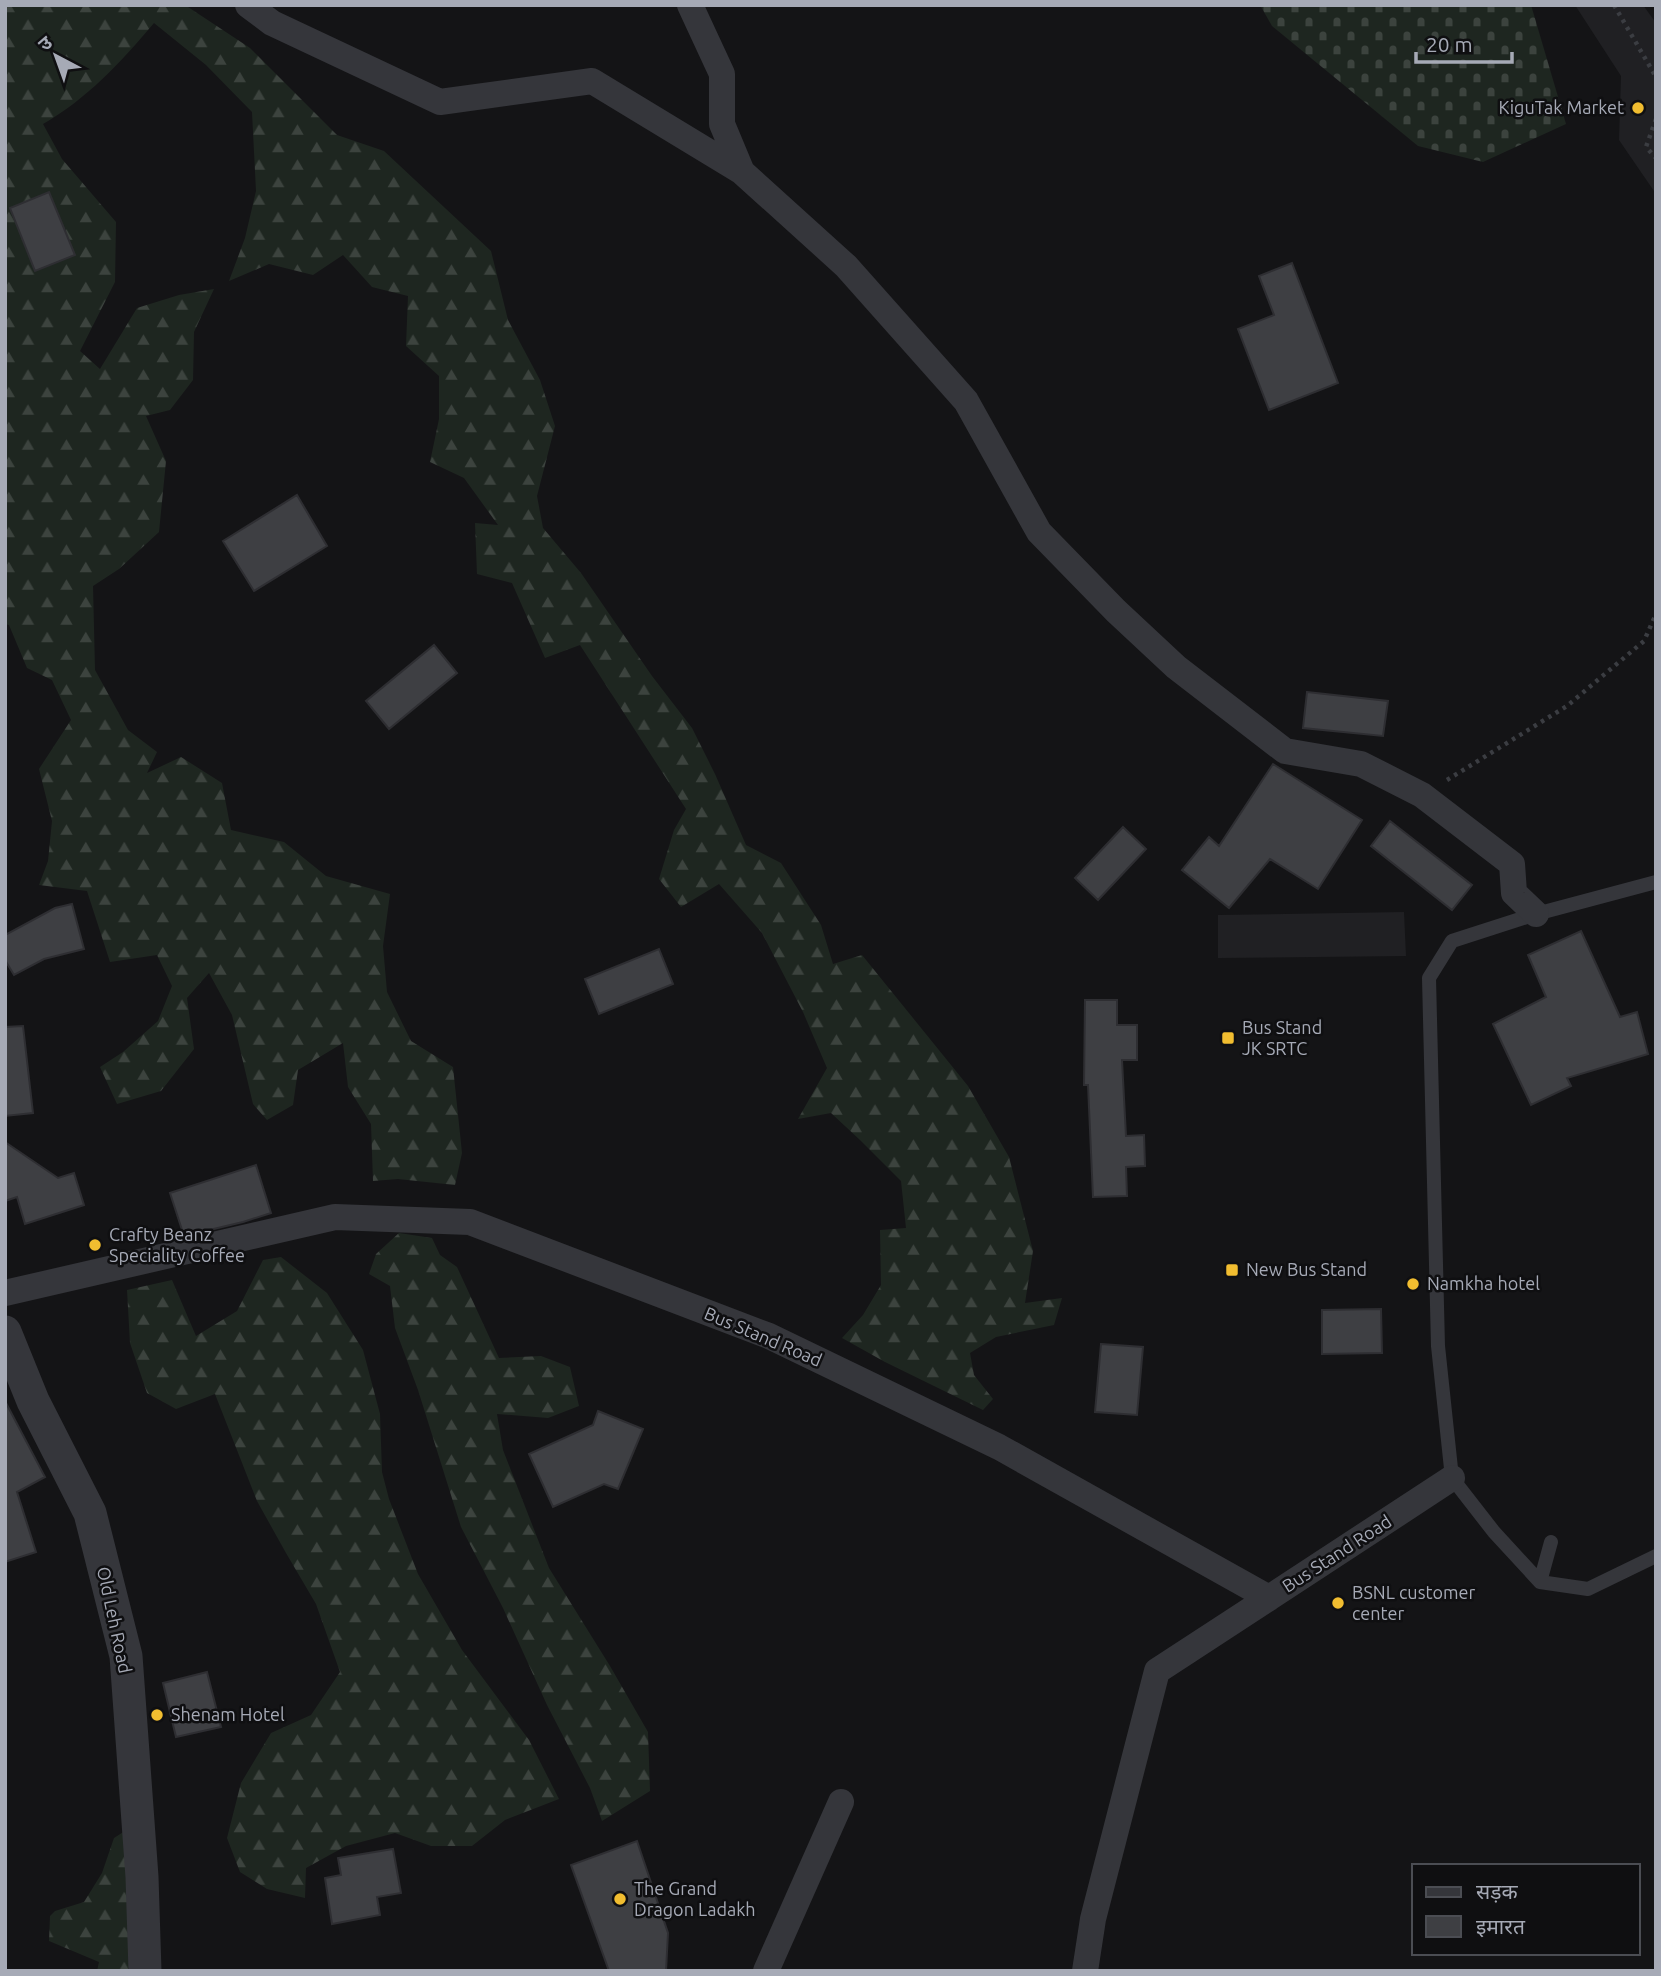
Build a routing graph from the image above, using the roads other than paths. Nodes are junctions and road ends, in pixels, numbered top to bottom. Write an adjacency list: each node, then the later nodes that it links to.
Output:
1 (248, 5): 3 (street)
2 (690, 5): 3 (street)
3 (742, 172): 5 (street)
4 (1656, 881): 5 (lane)
5 (1536, 914): 8 (lane)
6 (5, 1293): 12 (street, Bus Stand Road)
7 (5, 1332): 14 (street, Old Leh Road)
8 (1452, 1478): 11 (lane); 12 (street, Bus Stand Road)
9 (1551, 1542): 11 (lane)
10 (1656, 1556): 11 (lane)
11 (1540, 1582)
12 (1269, 1598): 16 (street)
13 (841, 1802): 15 (street)
14 (145, 1971)
15 (766, 1971)
16 (1085, 1971)

